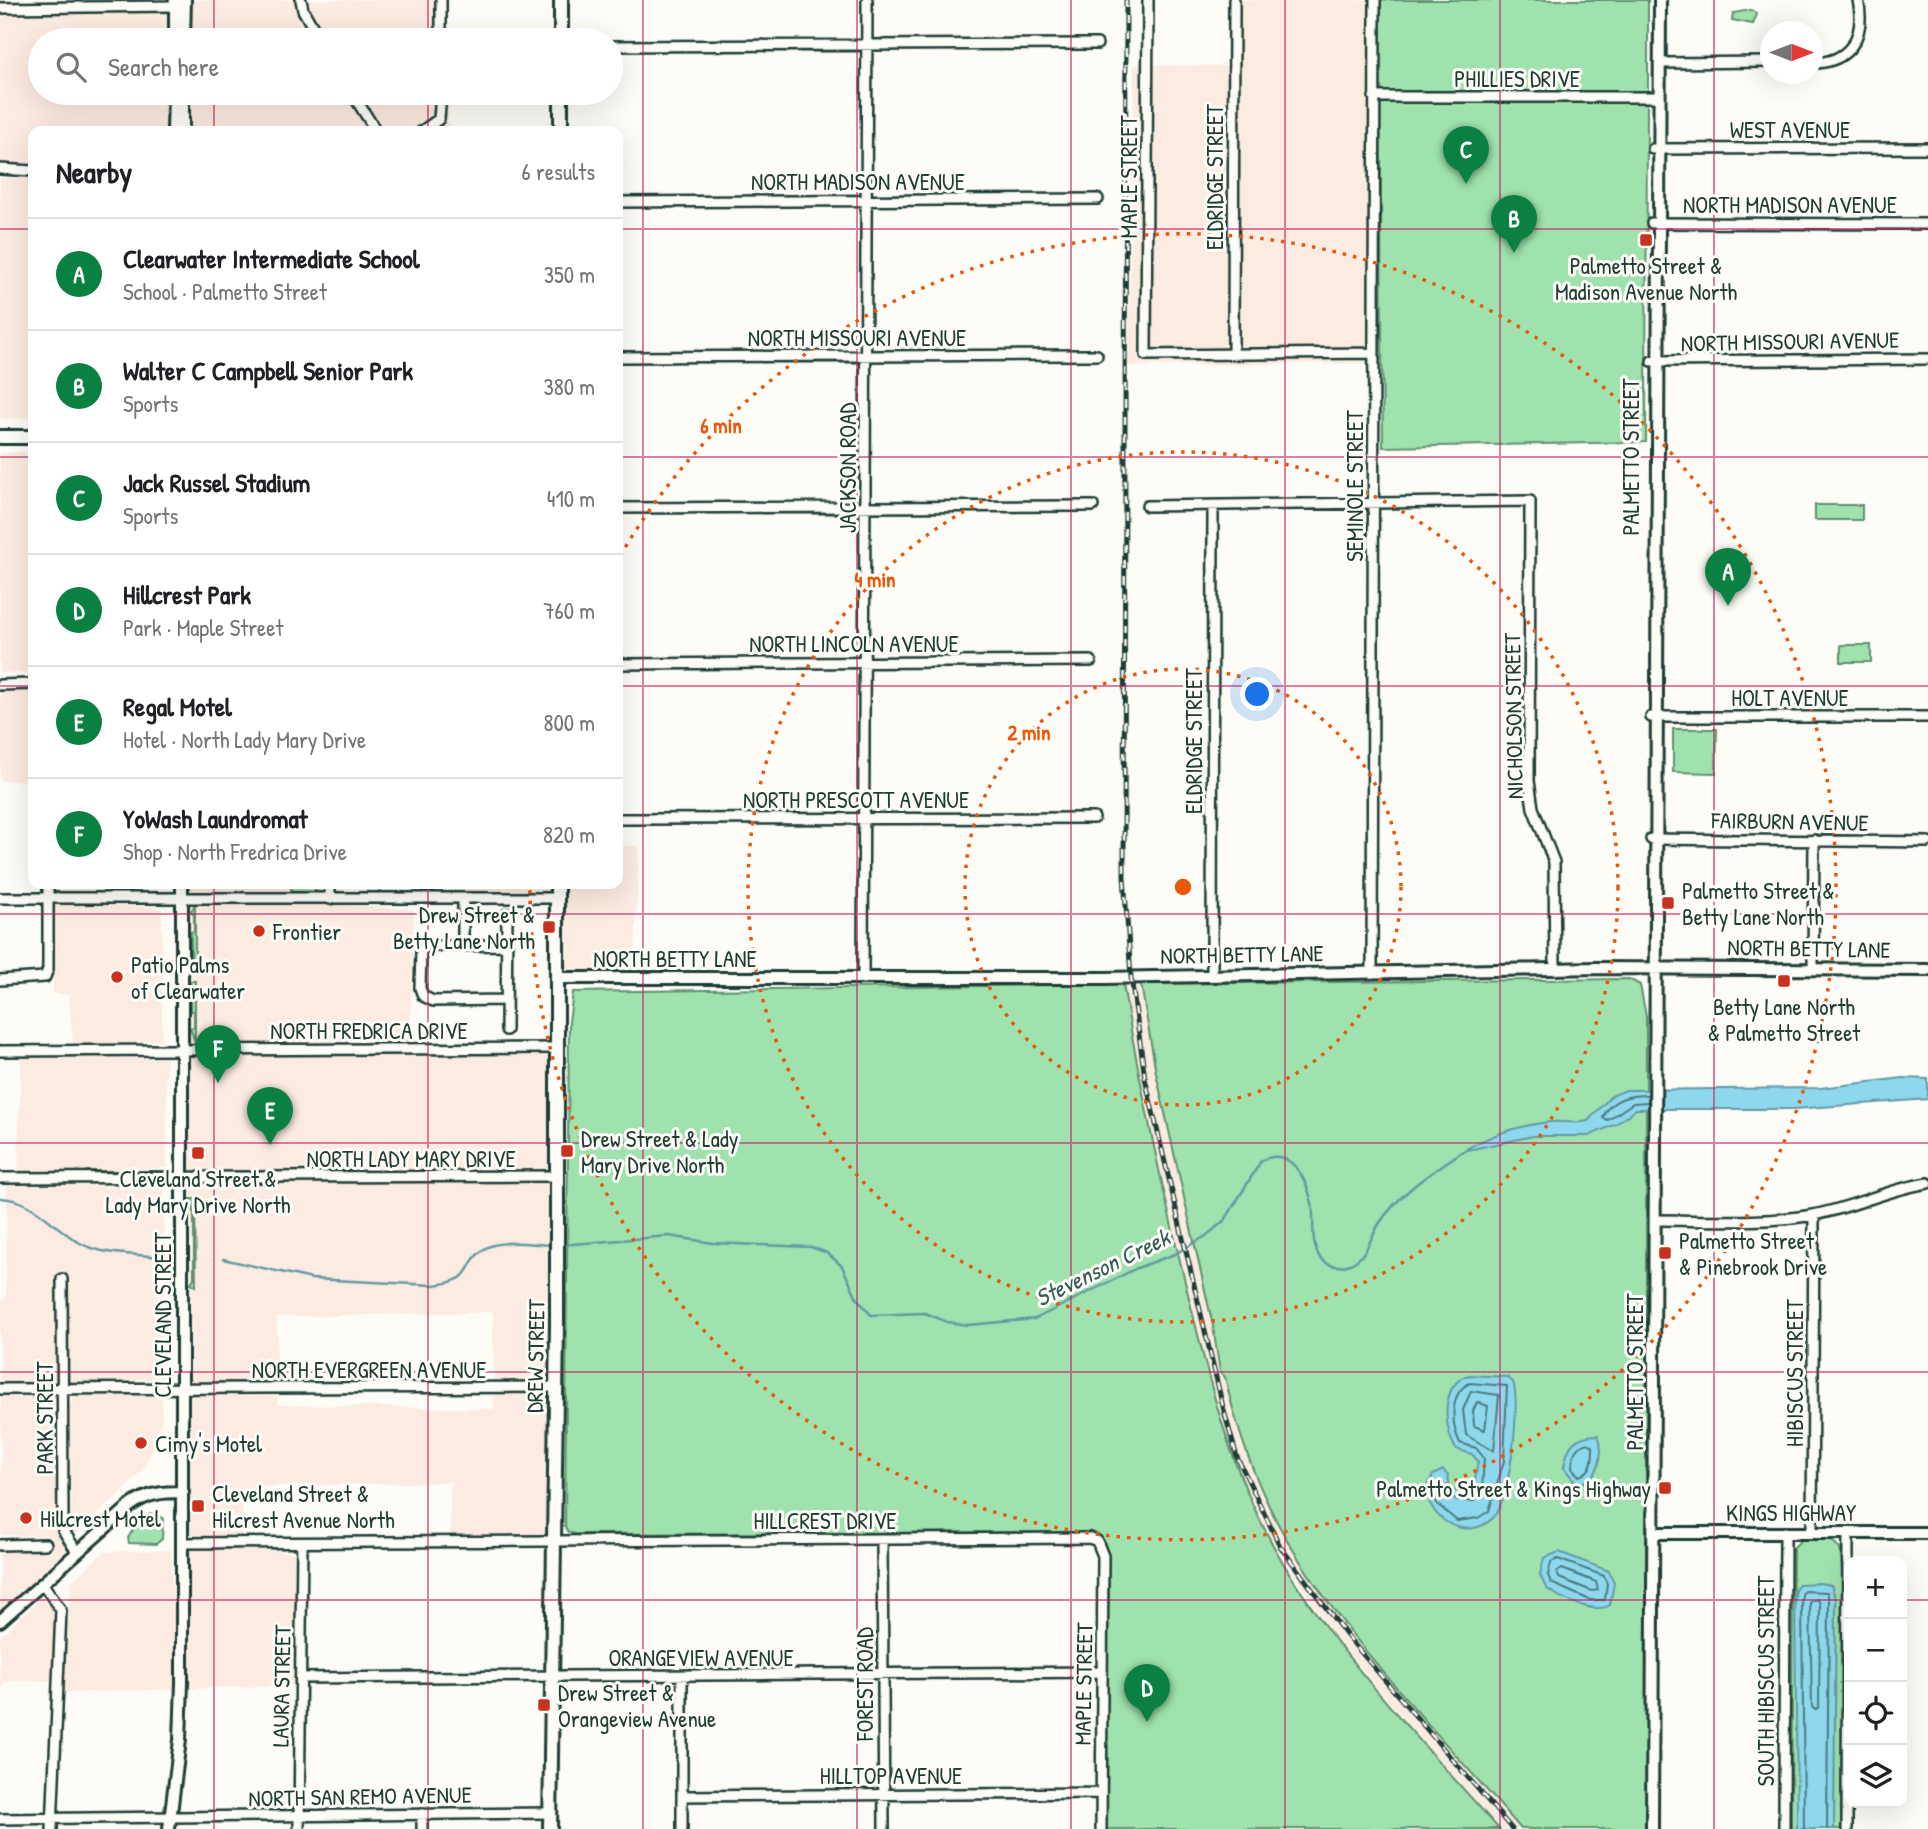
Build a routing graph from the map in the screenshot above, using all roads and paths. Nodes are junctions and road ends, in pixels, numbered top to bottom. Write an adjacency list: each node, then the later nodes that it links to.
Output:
1 (302, 0): 15 (street)
2 (441, 0): 16 (street)
3 (561, 0): 17 (main road)
4 (867, 0): 19 (street, JACKSON ROAD)
5 (1148, 0): 46 (street, MAPLE STREET)
6 (1234, 0): 46 (street, ELDRIDGE STREET)
7 (1375, 0): 24 (street, SEMINOLE STREET)
8 (1653, 0): 25 (street, PALMETTO STREET)
9 (1660, 0): 23 (street, PALMETTO STREET)
10 (1858, 0): 21 (street)
11 (178, 2): 12 (street); 13 (street); 14 (street)
12 (0, 8)
13 (176, 28)
14 (182, 28)
15 (313, 28)
16 (441, 28)
17 (561, 28)
18 (1097, 44): 19 (street)
19 (867, 45): 20 (street); 41 (street, JACKSON ROAD)
20 (623, 46)
21 (1823, 61)
22 (1760, 62): 23 (street)
23 (1660, 63): 25 (street, PALMETTO STREET)
24 (1374, 97): 25 (street, PHILLIES DRIVE); 45 (street, SEMINOLE STREET)
25 (1656, 97): 37 (street, PALMETTO STREET)
26 (174, 105): 31 (street)
27 (183, 105): 32 (street)
28 (360, 105): 33 (street)
29 (440, 105): 34 (street)
30 (561, 105): 35 (main road)
31 (173, 126)
32 (183, 126)
33 (373, 126)
34 (429, 126)
35 (561, 126)
36 (1928, 148): 37 (street, WEST AVENUE)
37 (1656, 149): 43 (street, PALMETTO STREET)
38 (0, 170): 39 (street)
39 (28, 170)
40 (1098, 199): 41 (street, NORTH MADISON AVENUE)
41 (867, 201): 42 (street, NORTH MADISON AVENUE); 48 (street, JACKSON ROAD)
42 (623, 202)
43 (1655, 223): 44 (street, NORTH MADISON AVENUE); 51 (street, PALMETTO STREET)
44 (1928, 223)
45 (1374, 353): 46 (street); 54 (street, SEMINOLE STREET)
46 (1233, 354)
47 (1097, 355): 48 (street, NORTH MISSOURI AVENUE)
48 (866, 356): 49 (street, NORTH MISSOURI AVENUE); 58 (street, JACKSON ROAD)
49 (623, 357)
50 (1928, 359): 51 (street, NORTH MISSOURI AVENUE)
51 (1654, 361): 65 (street, PALMETTO STREET)
52 (0, 437): 53 (main road)
53 (28, 437)
54 (1373, 502): 57 (street); 88 (street, NICHOLSON STREET); 90 (street, SEMINOLE STREET)
55 (1093, 506): 58 (street)
56 (1147, 506): 57 (street)
57 (1213, 506): 91 (street, ELDRIDGE STREET)
58 (866, 507): 59 (street); 61 (street, JACKSON ROAD)
59 (623, 508)
60 (1091, 662): 61 (street, NORTH LINCOLN AVENUE)
61 (865, 663): 62 (street, NORTH LINCOLN AVENUE); 67 (street, JACKSON ROAD)
62 (623, 664)
63 (0, 684): 64 (street)
64 (28, 684)
65 (1655, 717): 66 (street, HOLT AVENUE); 70 (street, PALMETTO STREET)
66 (1928, 717)
67 (864, 818): 68 (street, NORTH PRESCOTT AVENUE); 69 (street, NORTH PRESCOTT AVENUE); 93 (street, JACKSON ROAD)
68 (1094, 818)
69 (623, 819)
70 (1655, 839): 71 (street, FAIRBURN AVENUE); 86 (street, PALMETTO STREET)
71 (1814, 840): 72 (street, FAIRBURN AVENUE); 87 (street)
72 (1928, 842)
73 (48, 889): 78 (street)
74 (182, 889): 79 (street, CLEVELAND STREET)
75 (330, 889): 82 (street)
76 (556, 889): 81 (main road, DREW STREET)
77 (0, 898): 78 (street)
78 (48, 898): 79 (street); 94 (street)
79 (183, 898): 82 (street); 98 (street, CLEVELAND STREET)
80 (463, 898): 81 (street); 82 (street); 85 (street)
81 (556, 898): 92 (main road, DREW STREET)
82 (330, 899)
83 (506, 914): 84 (street)
84 (506, 944): 85 (street); 95 (street)
85 (463, 945): 95 (street)
86 (1655, 968): 87 (street, NORTH BETTY LANE); 88 (street, NORTH BETTY LANE); 105 (street, PALMETTO STREET)
87 (1813, 968): 89 (street, NORTH BETTY LANE)
88 (1555, 970): 90 (street, NORTH BETTY LANE)
89 (1928, 970)
90 (1372, 973): 91 (street, NORTH BETTY LANE)
91 (1212, 976): 93 (street, NORTH BETTY LANE)
92 (556, 978): 93 (street, NORTH BETTY LANE); 97 (main road, DREW STREET)
93 (863, 979)
94 (0, 980)
95 (506, 1000): 96 (street)
96 (506, 1030)
97 (556, 1048): 98 (street, NORTH FREDRICA DRIVE); 100 (main road, DREW STREET)
98 (182, 1049): 99 (street, NORTH FREDRICA DRIVE); 102 (street, CLEVELAND STREET)
99 (0, 1051)
100 (555, 1176): 102 (street, NORTH LADY MARY DRIVE); 107 (main road, DREW STREET)
101 (0, 1178): 102 (street, NORTH LADY MARY DRIVE)
102 (183, 1178): 109 (street, CLEVELAND STREET)
103 (1928, 1183): 104 (street)
104 (1814, 1214): 105 (street); 113 (street, HIBISCUS STREET)
105 (1655, 1220): 115 (street, PALMETTO STREET)
106 (62, 1279): 108 (street, PARK STREET)
107 (556, 1387): 109 (street, NORTH EVERGREEN AVENUE); 118 (main road, DREW STREET)
108 (63, 1388): 109 (street, NORTH EVERGREEN AVENUE); 110 (street, NORTH EVERGREEN AVENUE); 124 (street, PARK STREET)
109 (183, 1388): 111 (street, CLEVELAND STREET)
110 (0, 1389)
111 (183, 1492): 120 (street, CLEVELAND STREET); 124 (street)
112 (1784, 1532): 113 (street, KINGS HIGHWAY); 115 (street, KINGS HIGHWAY); 149 (street, SOUTH HIBISCUS STREET)
113 (1812, 1532): 114 (street, KINGS HIGHWAY)
114 (1848, 1532): 116 (street, KINGS HIGHWAY); 150 (street)
115 (1655, 1533): 148 (street, PALMETTO STREET)
116 (1928, 1533)
117 (882, 1539): 118 (street, HILLCREST DRIVE); 119 (street, HILLCREST DRIVE); 128 (street, FOREST ROAD)
118 (553, 1541): 121 (street, HILLCREST DRIVE); 131 (main road, DREW STREET)
119 (1097, 1541): 127 (street, MAPLE STREET)
120 (183, 1543): 121 (street, HILLCREST DRIVE); 140 (street, CLEVELAND STREET)
121 (302, 1543): 130 (street, LAURA STREET)
122 (46, 1544): 123 (street)
123 (0, 1545)
124 (77, 1552): 125 (street)
125 (43, 1584): 126 (street); 138 (street)
126 (0, 1621)
127 (1102, 1672): 128 (street, ORANGEVIEW AVENUE); 132 (street, MAPLE STREET)
128 (883, 1675): 129 (street, ORANGEVIEW AVENUE); 133 (street, FOREST ROAD)
129 (681, 1676): 131 (street, ORANGEVIEW AVENUE); 134 (street)
130 (301, 1678): 131 (street, ORANGEVIEW AVENUE); 137 (street, LAURA STREET)
131 (551, 1678): 135 (main road, DREW STREET)
132 (1101, 1793): 133 (street, HILLTOP AVENUE); 147 (street, MAPLE STREET)
133 (884, 1794): 134 (street, HILLTOP AVENUE); 146 (street, FOREST ROAD)
134 (682, 1796): 145 (street)
135 (550, 1813): 136 (street, NORTH SAN REMO AVENUE); 144 (main road, DREW STREET)
136 (422, 1814): 137 (street, NORTH SAN REMO AVENUE); 143 (street)
137 (299, 1817): 140 (street, NORTH SAN REMO AVENUE); 142 (street, LAURA STREET)
138 (52, 1818): 139 (street, NORTH SAN REMO AVENUE); 140 (street, NORTH SAN REMO AVENUE); 141 (street)
139 (0, 1819)
140 (170, 1823)
141 (52, 1829)
142 (299, 1829)
143 (422, 1829)
144 (550, 1829)
145 (682, 1829)
146 (884, 1829)
147 (1101, 1829)
148 (1652, 1829)
149 (1784, 1829)
150 (1847, 1829)

